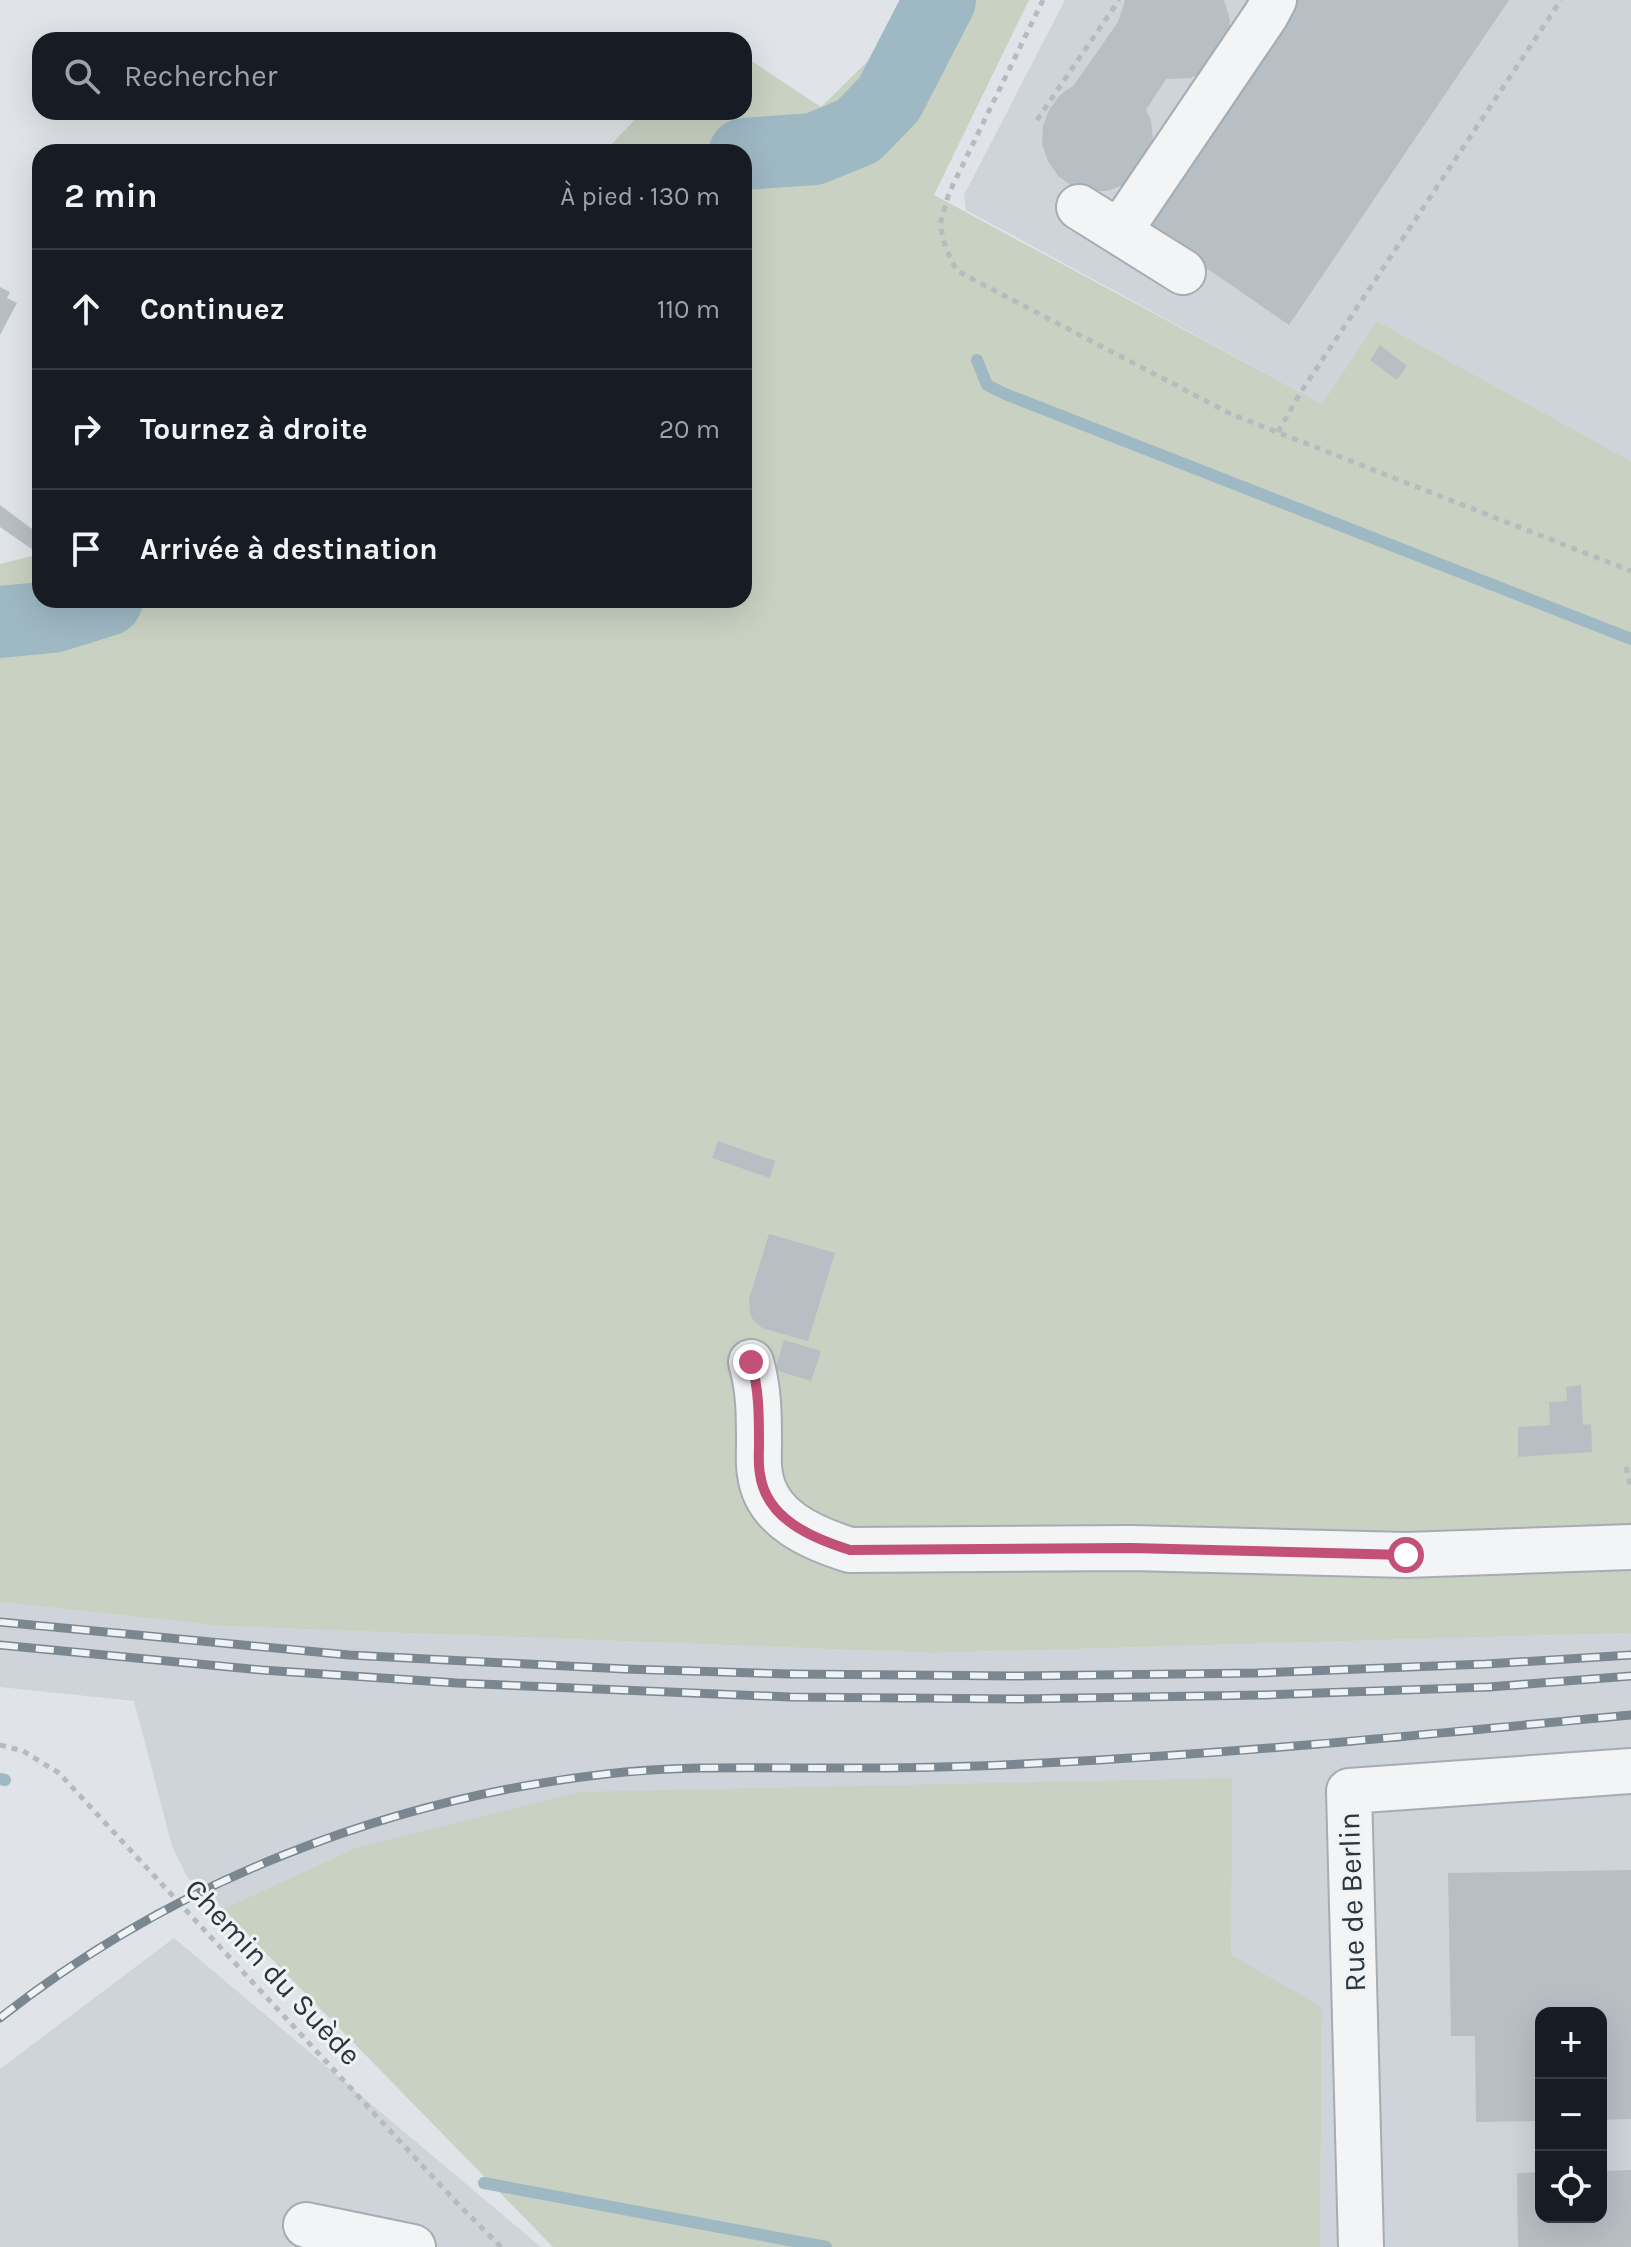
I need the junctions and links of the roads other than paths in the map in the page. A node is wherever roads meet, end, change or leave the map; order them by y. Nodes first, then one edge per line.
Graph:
1 (1274, 0) edge
2 (1079, 207) dead end
3 (1119, 232) junction
4 (1183, 272) dead end
5 (751, 1362) dead end
6 (1631, 1547) edge
7 (1631, 1771) edge
8 (306, 2225) dead end
9 (413, 2247) edge
10 (1361, 2247) edge

1 - 3 street
2 - 3 street
3 - 4 street
5 - 6 street
7 - 10 street, Rue de Berlin
8 - 9 street

